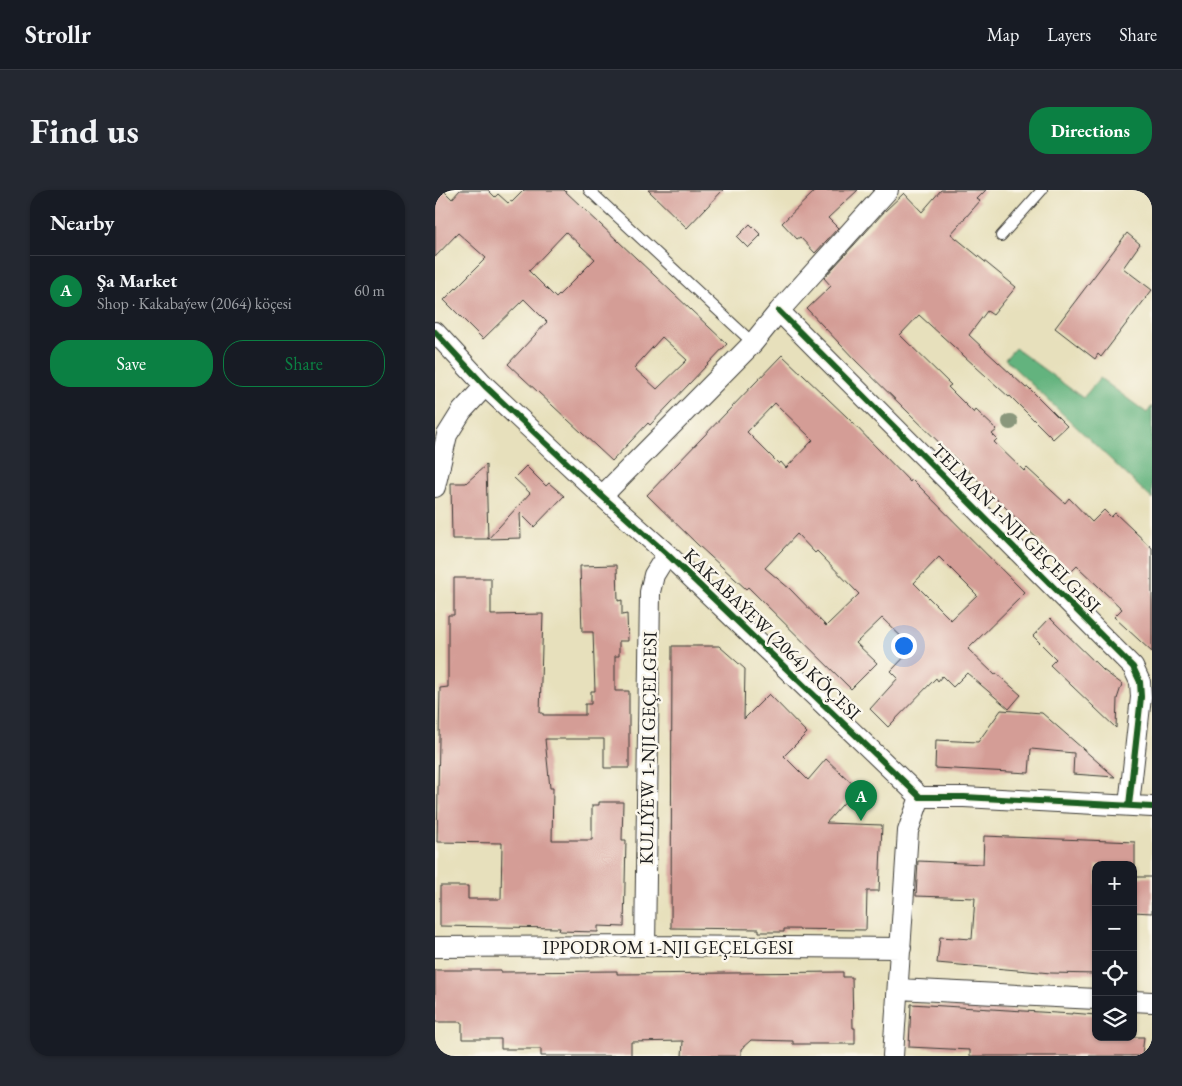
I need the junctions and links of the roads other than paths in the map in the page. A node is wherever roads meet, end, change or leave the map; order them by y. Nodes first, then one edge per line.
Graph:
1 (589, 190) edge
2 (888, 190) edge
3 (1042, 190) edge
4 (1001, 236) dead end
5 (779, 310) junction
6 (435, 332) edge
7 (753, 343) junction
8 (485, 386) junction
9 (435, 487) edge
10 (601, 496) junction
11 (667, 554) junction
12 (920, 796) junction
13 (1129, 805) junction
14 (1152, 806) edge
15 (645, 946) junction
16 (435, 947) edge
17 (901, 948) junction
18 (898, 989) junction
19 (1092, 999) edge
20 (1137, 1001) edge
21 (1152, 1002) edge
22 (893, 1056) edge

1 - 7 lane
2 - 5 street
3 - 4 lane
5 - 7 street
5 - 13 street, TELMAN 1-NJI GEÇELGESI
6 - 8 street, KAKABAÝEW (2064) KÖÇESI
7 - 10 street
8 - 9 street
8 - 10 street, KAKABAÝEW (2064) KÖÇESI
10 - 11 street, KAKABAÝEW (2064) KÖÇESI
11 - 12 street, KAKABAÝEW (2064) KÖÇESI
11 - 15 street, KULIÝEW 1-NJI GEÇELGESI
12 - 13 street
12 - 17 street
13 - 14 street
15 - 16 street, IPPODROM 1-NJI GEÇELGESI
15 - 17 street, IPPODROM 1-NJI GEÇELGESI
17 - 18 street
18 - 19 street
18 - 22 street
20 - 21 street

